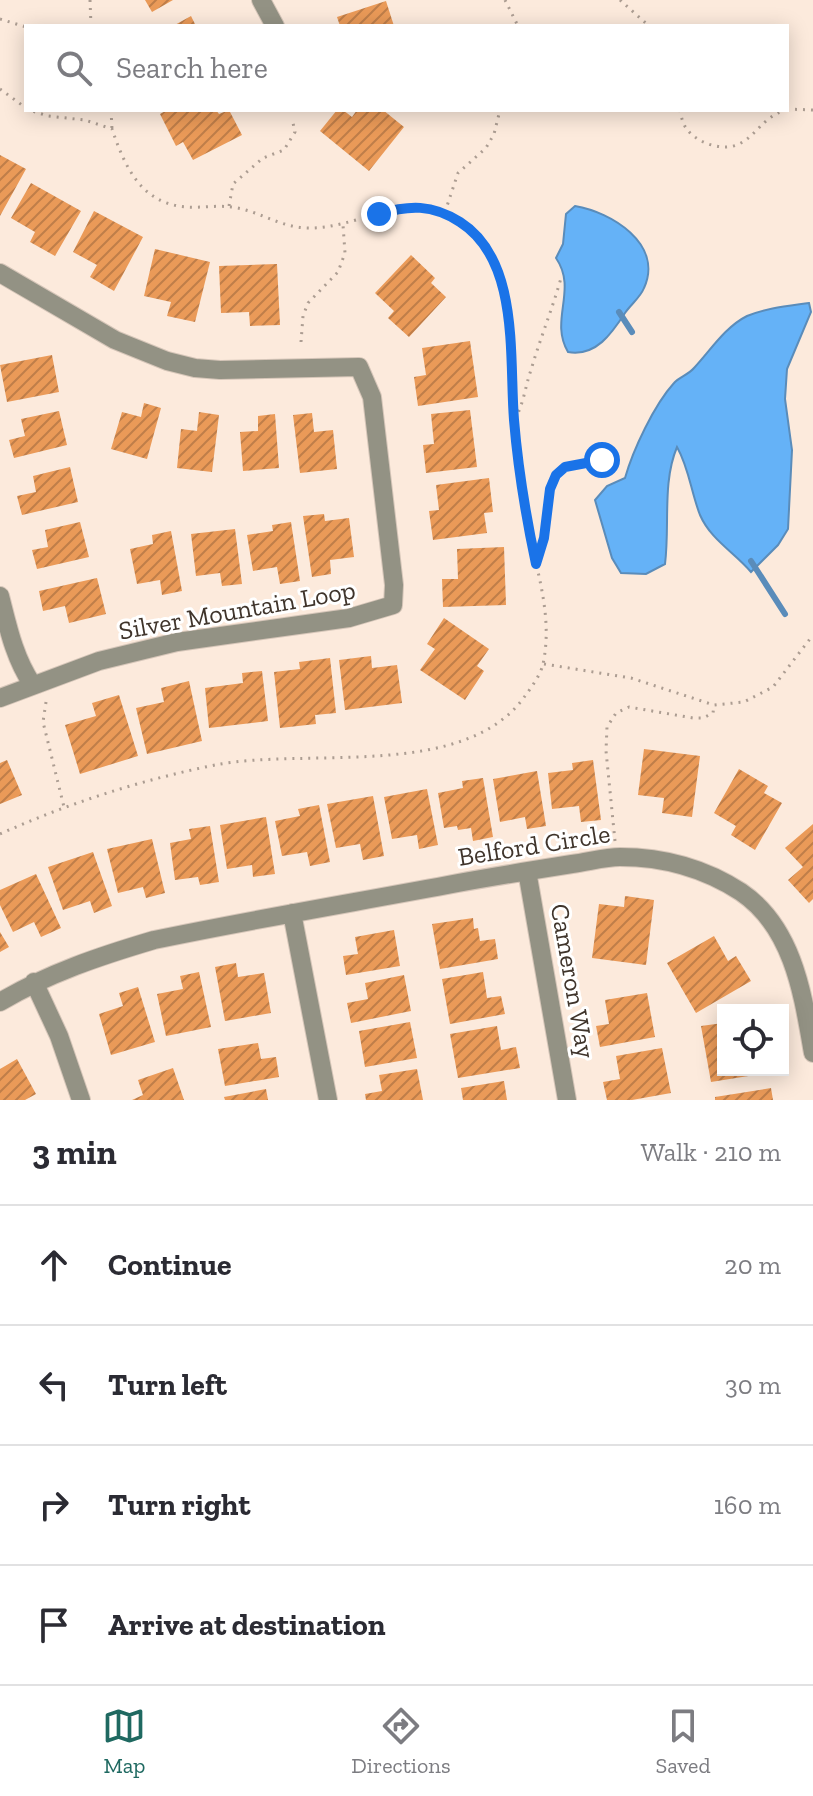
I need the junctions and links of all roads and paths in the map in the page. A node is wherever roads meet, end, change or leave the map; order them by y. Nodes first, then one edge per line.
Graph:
1 (90, 0) edge
2 (261, 0) edge
3 (505, 0) edge
4 (620, 0) edge
5 (0, 19) edge
6 (91, 24) edge
7 (274, 24) edge
8 (517, 24) edge
9 (647, 24) edge
10 (24, 26) edge
11 (0, 89) edge
12 (24, 107) edge
13 (789, 110) edge
14 (813, 110) edge
15 (36, 112) edge
16 (111, 112) edge
17 (500, 112) edge
18 (681, 112) edge
19 (782, 112) edge
20 (293, 123) dead end
21 (112, 129) junction
22 (229, 206) junction
23 (445, 212) junction
24 (343, 225) junction
25 (0, 273) edge
26 (561, 278) dead end
27 (301, 342) dead end
28 (514, 421) junction
29 (602, 460) dead end
30 (536, 564) junction
31 (0, 596) edge
32 (813, 635) edge
33 (543, 664) junction
34 (32, 684) junction
35 (0, 698) edge
36 (714, 705) junction
37 (64, 807) junction
38 (0, 834) edge
39 (617, 857) junction
40 (527, 871) junction
41 (292, 913) junction
42 (34, 982) junction
43 (0, 1002) edge
44 (813, 1053) edge
45 (81, 1100) edge
46 (328, 1100) edge
47 (567, 1100) edge

1 - 6 path
2 - 7 street
3 - 8 path
4 - 9 path
5 - 10 path
11 - 12 path
13 - 14 path
15 - 21 path
16 - 21 path
17 - 23 path
18 - 19 path
20 - 22 path
21 - 22 path
22 - 24 path
23 - 24 path
23 - 28 path
24 - 27 path
25 - 34 street, Silver Mountain Loop
26 - 28 path
28 - 30 path
29 - 30 path
30 - 33 path
31 - 34 street
32 - 36 path
33 - 36 path
33 - 37 path
34 - 35 street, Silver Mountain Loop
34 - 37 path
36 - 39 path
37 - 38 path
39 - 40 street, Belford Circle
39 - 44 street, Belford Circle
40 - 41 street, Belford Circle
40 - 47 street, Cameron Way
41 - 42 street, Belford Circle
41 - 46 street
42 - 43 street, Belford Circle
42 - 45 street

